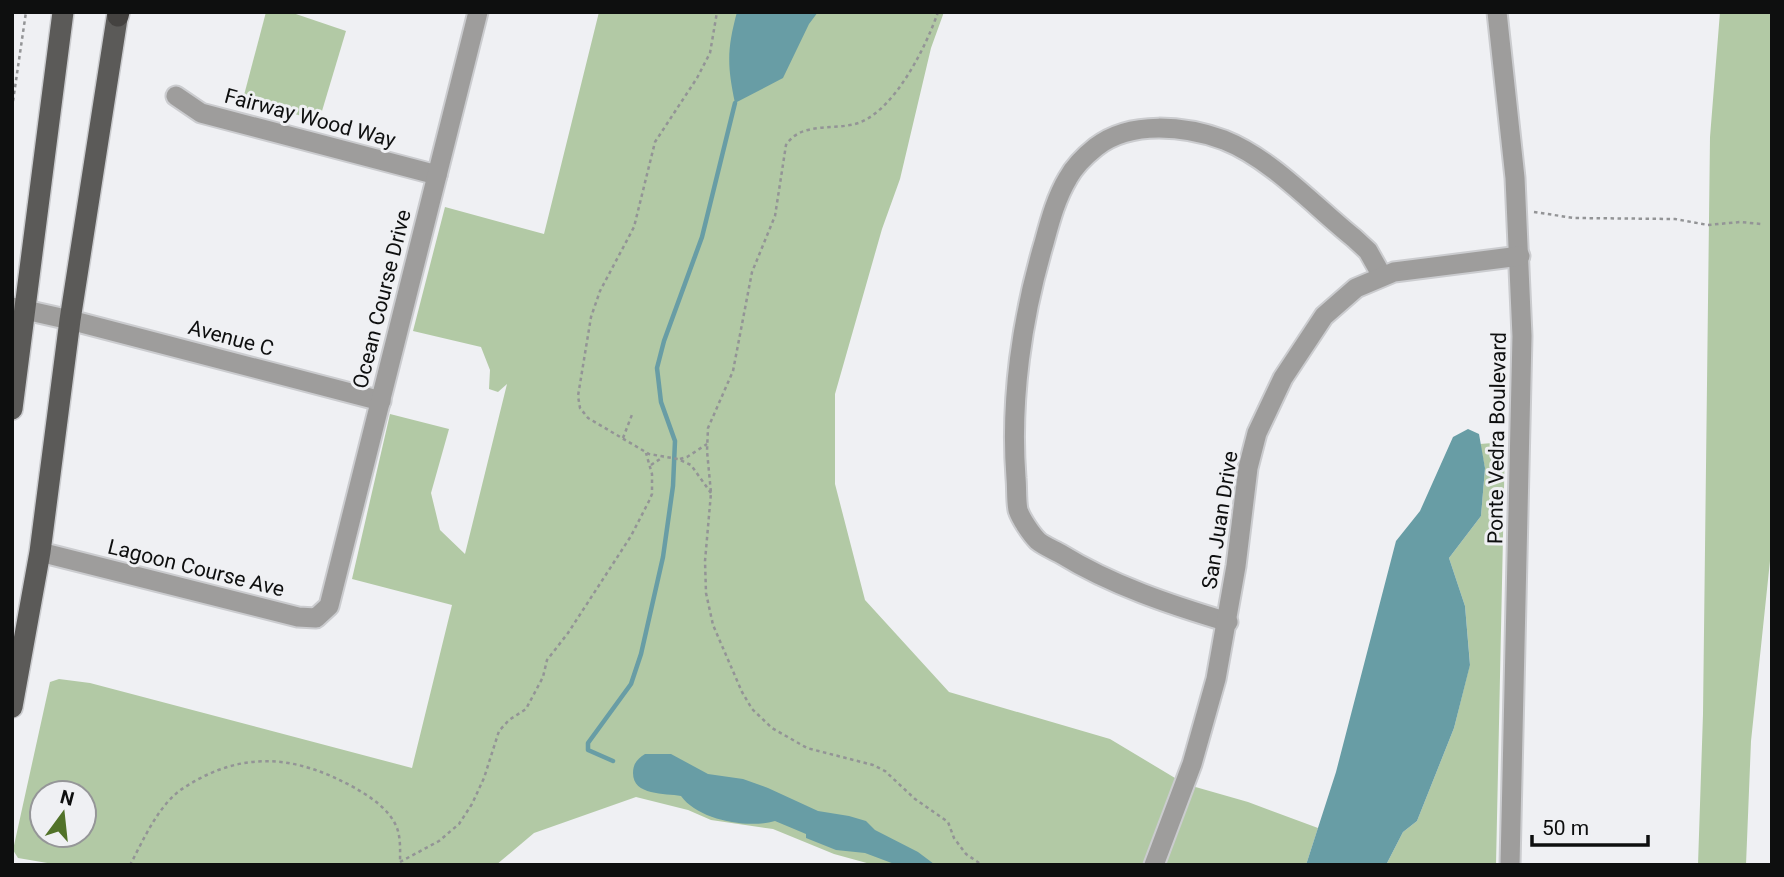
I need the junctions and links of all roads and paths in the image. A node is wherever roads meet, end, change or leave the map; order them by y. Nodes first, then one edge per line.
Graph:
1 (26, 12) edge
2 (63, 12) edge
3 (478, 12) edge
4 (717, 12) edge
5 (938, 12) edge
6 (1497, 12) edge
7 (118, 13) edge
8 (176, 96) dead end
9 (12, 108) edge
10 (437, 175) junction
11 (1517, 209) junction
12 (1761, 224) dead end
13 (1520, 256) junction
14 (1382, 276) junction
15 (19, 308) edge
16 (70, 320) junction
17 (381, 401) junction
18 (12, 409) edge
19 (633, 412) dead end
20 (623, 438) junction
21 (707, 444) junction
22 (645, 452) junction
23 (663, 457) junction
24 (679, 459) junction
25 (651, 465) junction
26 (711, 493) junction
27 (40, 552) junction
28 (332, 597) joint
29 (1228, 622) junction
30 (12, 707) edge
31 (400, 863) edge
32 (130, 865) edge
33 (982, 865) edge
34 (1154, 865) edge
35 (1510, 865) edge

1 - 9 path
2 - 15 main road
3 - 10 street, Ocean Course Drive
4 - 20 path
5 - 21 path
6 - 11 street, Ponte Vedra Boulevard
7 - 16 main road
8 - 10 street, Fairway Wood Way
10 - 17 street, Ocean Course Drive
11 - 12 path
11 - 13 street, Ponte Vedra Boulevard
13 - 14 street, San Juan Drive
13 - 35 street, Ponte Vedra Boulevard
14 - 29 street, San Juan Drive
14 - 29 street
15 - 16 street, Avenue C
15 - 18 main road
16 - 17 street, Avenue C
16 - 27 main road
17 - 28 street, Ocean Course Drive
19 - 20 path
20 - 22 path
21 - 24 path
21 - 26 path
22 - 23 path
22 - 25 path
23 - 24 path
23 - 25 path
24 - 26 path
25 - 31 path
26 - 33 path
27 - 28 street, Lagoon Course Ave
27 - 30 main road
29 - 34 street, San Juan Drive
31 - 32 path

